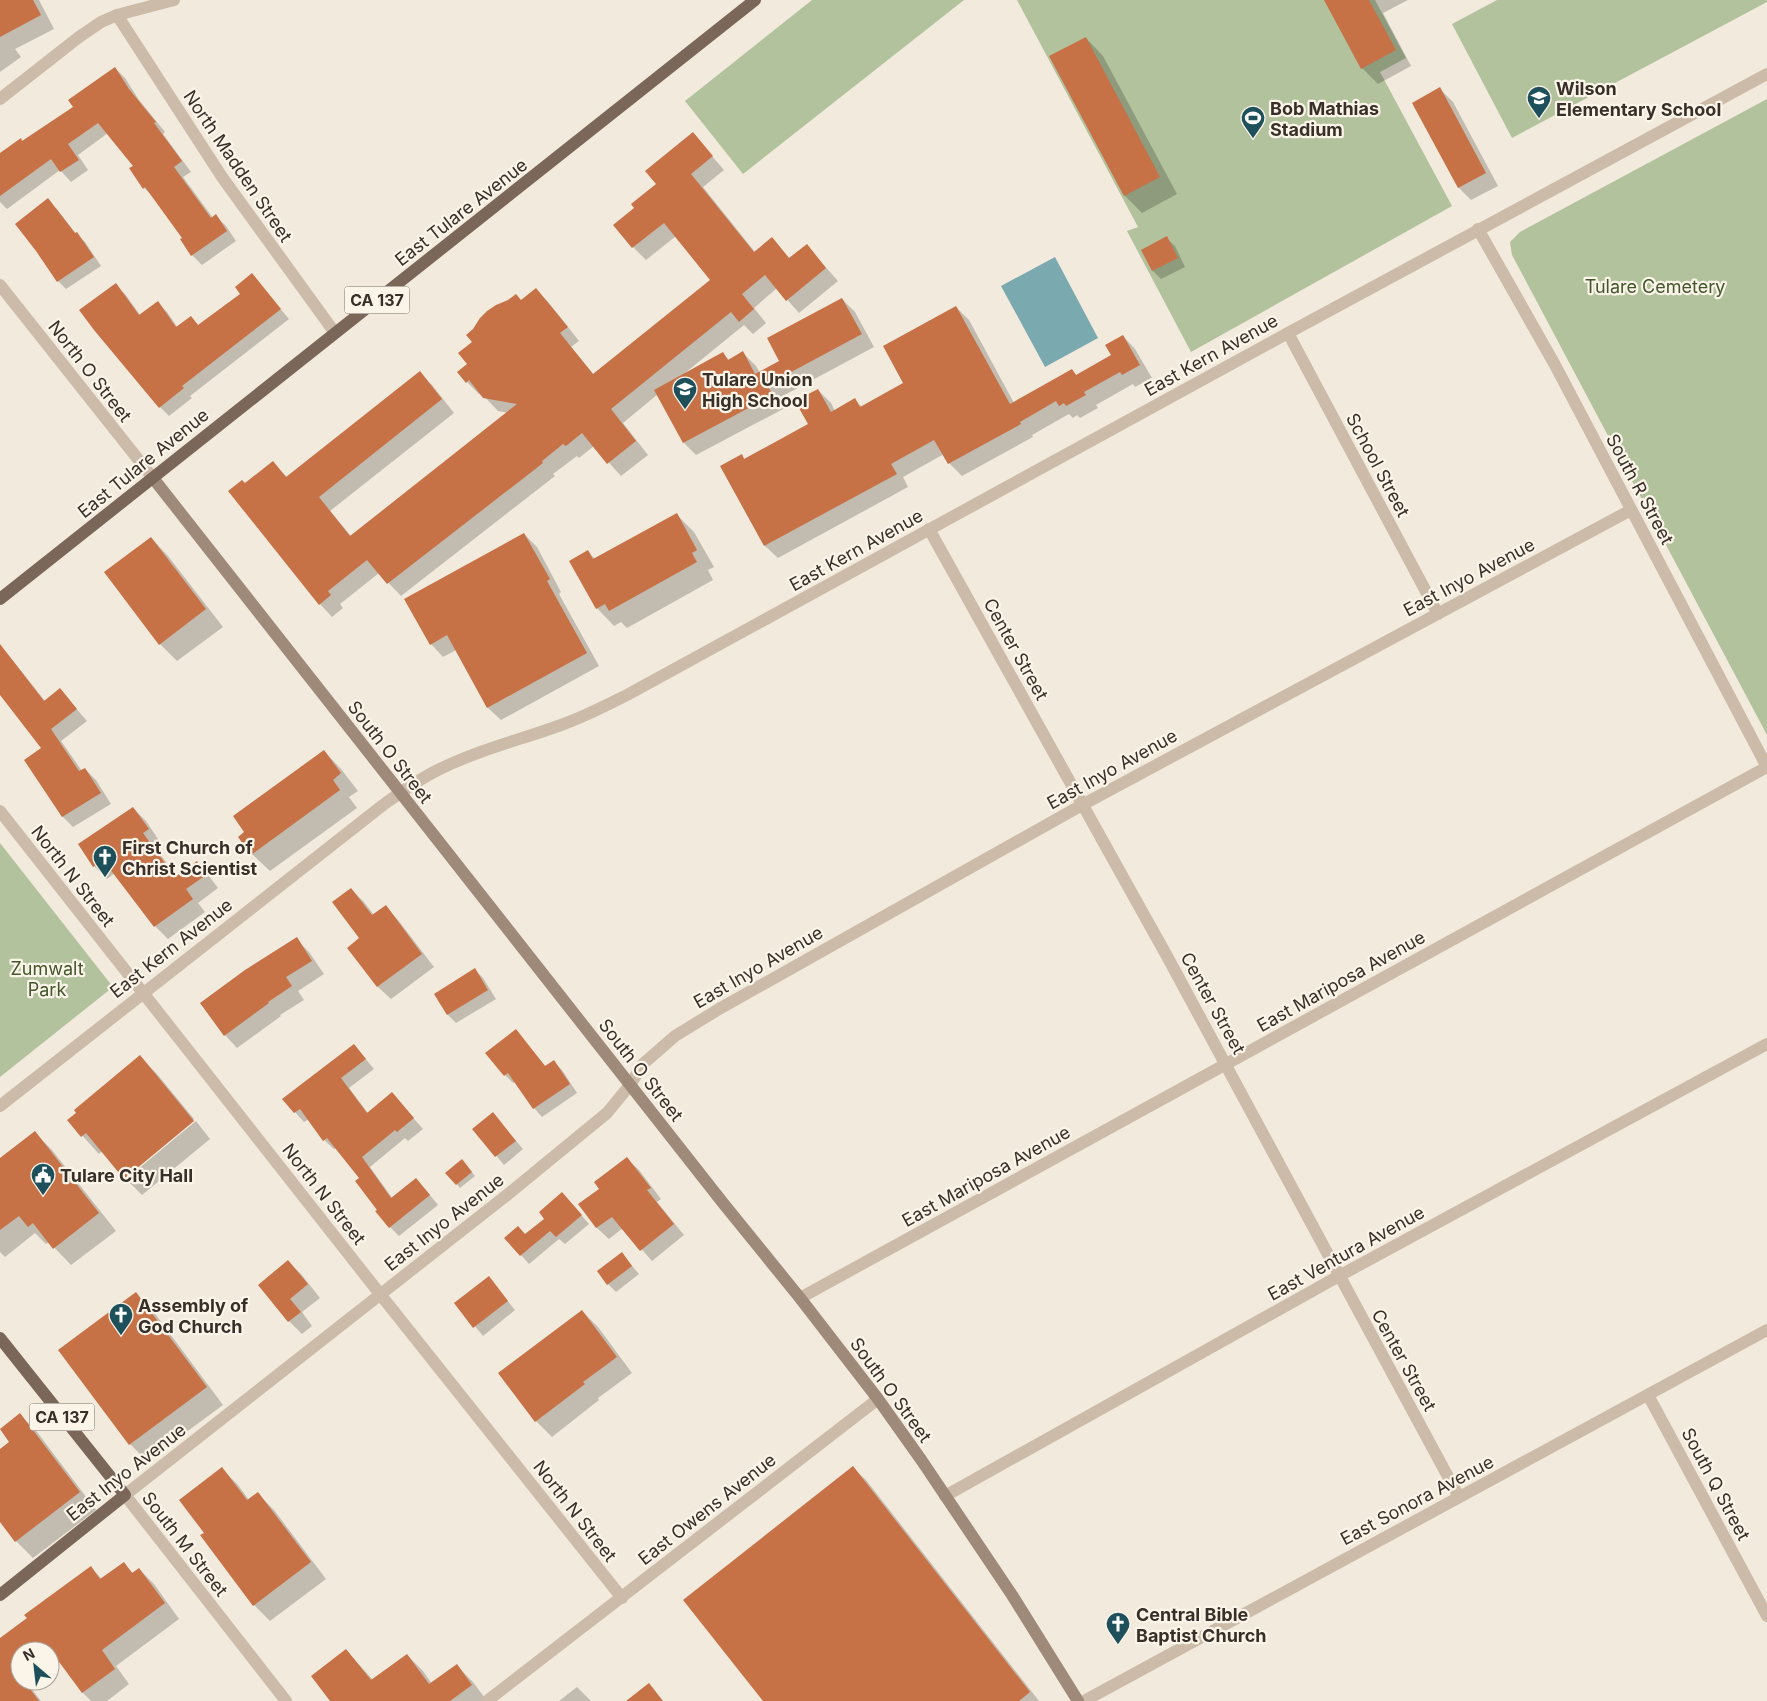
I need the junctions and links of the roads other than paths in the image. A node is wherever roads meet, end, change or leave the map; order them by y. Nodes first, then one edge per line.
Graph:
1 (174, 0) edge
2 (755, 0) edge
3 (117, 14) junction
4 (1767, 74) edge
5 (0, 99) edge
6 (1478, 229) junction
7 (0, 285) edge
8 (1288, 332) junction
9 (335, 333) junction
10 (153, 478) junction
11 (1631, 510) junction
12 (929, 529) junction
13 (0, 599) edge
14 (1438, 614) junction
15 (1767, 767) edge
16 (400, 792) junction
17 (1082, 805) junction
18 (0, 811) edge
19 (143, 992) junction
20 (1767, 1044) edge
21 (1226, 1064) junction
22 (630, 1085) junction
23 (0, 1106) edge
24 (1339, 1276) junction
25 (380, 1294) junction
26 (800, 1298) junction
27 (1767, 1330) edge
28 (0, 1338) edge
29 (1648, 1395) junction
30 (878, 1399) junction
31 (125, 1495) junction
32 (945, 1496) junction
33 (1459, 1497) junction
34 (0, 1595) edge
35 (622, 1598) junction
36 (1767, 1616) edge
37 (490, 1699) edge
38 (286, 1701) edge
39 (1078, 1701) edge
40 (1084, 1701) edge

1 - 3 street
2 - 9 main road, East Tulare Avenue / CA 137
3 - 5 street
3 - 9 street, North Madden Street
4 - 6 street, East Kern Avenue
6 - 8 street, East Kern Avenue
6 - 11 street, South R Street
7 - 10 street, North O Street
8 - 12 street, East Kern Avenue
8 - 14 street, School Street
9 - 10 main road, East Tulare Avenue / CA 137
10 - 13 main road, East Tulare Avenue / CA 137
10 - 16 main road, South O Street
11 - 14 street, East Inyo Avenue
11 - 15 street, South R Street
12 - 16 street, East Kern Avenue
12 - 17 street, Center Street
14 - 17 street, East Inyo Avenue
15 - 21 street, East Mariposa Avenue
16 - 19 street, East Kern Avenue
16 - 22 main road, South O Street
17 - 21 street, Center Street
17 - 22 street, East Inyo Avenue
18 - 19 street, North N Street
19 - 23 street, East Kern Avenue
19 - 25 street, North N Street
20 - 24 street, East Ventura Avenue
21 - 24 street, Center Street
21 - 26 street, East Mariposa Avenue
22 - 25 street, East Inyo Avenue
22 - 26 main road, South O Street
24 - 32 street, East Ventura Avenue
24 - 33 street, Center Street
25 - 31 street, East Inyo Avenue
25 - 35 street, North N Street
26 - 30 main road, South O Street
27 - 29 street, East Sonora Avenue
28 - 31 main road, South M Street / CA 137
29 - 33 street, East Sonora Avenue
29 - 36 street, South Q Street
30 - 32 main road, South O Street
30 - 35 street, East Owens Avenue
31 - 34 main road, East Inyo Avenue
31 - 38 street, South M Street
32 - 39 main road, South O Street
33 - 40 street, East Sonora Avenue
35 - 37 street, East Owens Avenue

